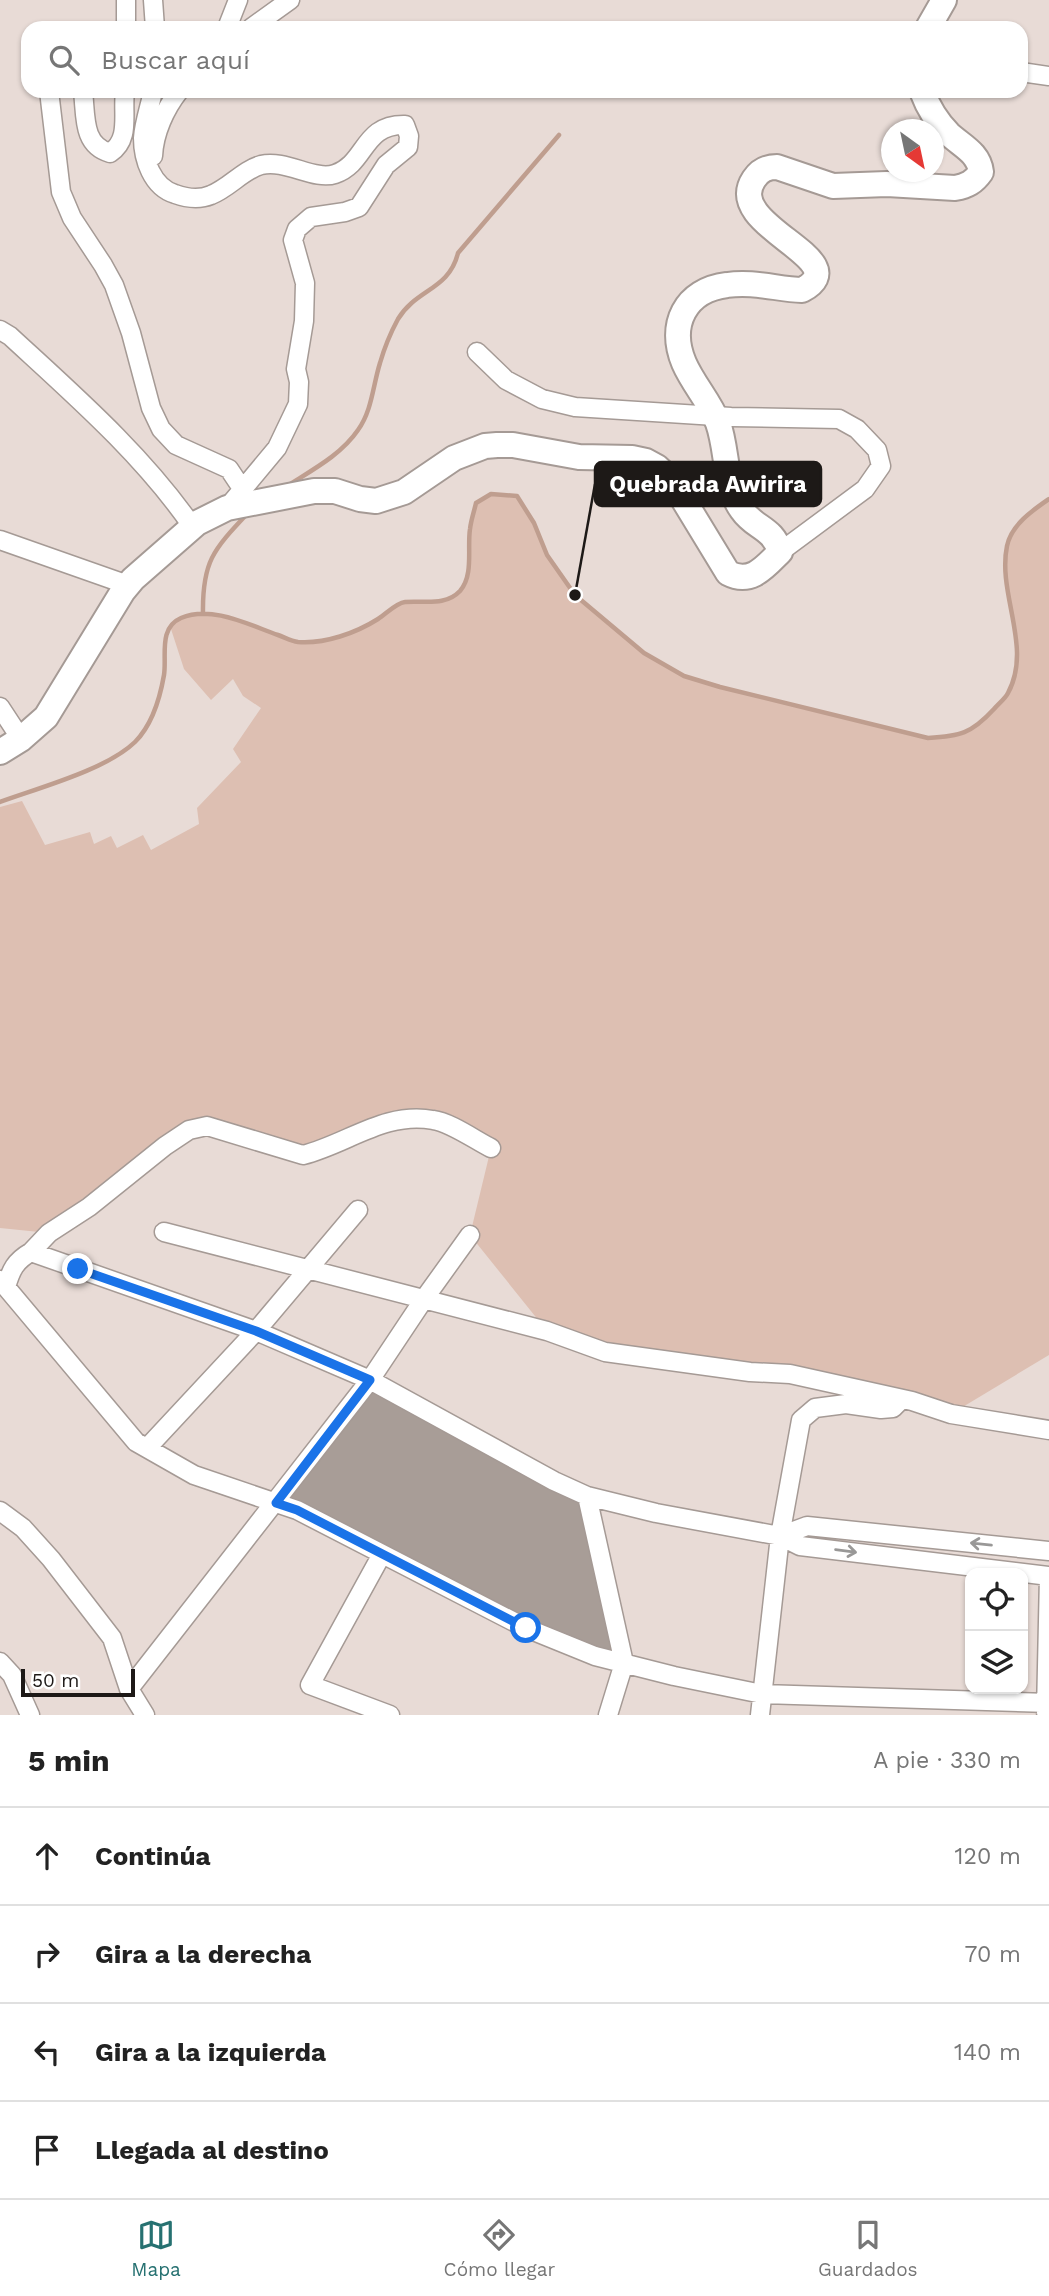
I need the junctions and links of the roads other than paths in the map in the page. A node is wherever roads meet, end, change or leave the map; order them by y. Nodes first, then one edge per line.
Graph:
1 (126, 0) edge
2 (153, 0) edge
3 (238, 0) edge
4 (290, 0) edge
5 (944, 0) edge
6 (126, 21) edge
7 (154, 21) edge
8 (230, 21) edge
9 (261, 21) edge
10 (932, 21) edge
11 (1028, 72) edge
12 (1047, 72) edge
13 (50, 98) edge
14 (84, 98) edge
15 (125, 98) edge
16 (151, 98) edge
17 (174, 98) edge
18 (926, 98) edge
19 (152, 174) junction
20 (0, 330) edge
21 (477, 352) dead end
22 (714, 415) junction
23 (235, 499) junction
24 (192, 526) junction
25 (0, 540) edge
26 (780, 552) junction
27 (128, 585) junction
28 (0, 707) edge
29 (10, 745) edge
30 (491, 1147) dead end
31 (358, 1210) dead end
32 (164, 1232) dead end
33 (470, 1235) dead end
34 (32, 1252) junction
35 (308, 1269) junction
36 (3, 1284) edge
37 (424, 1299) junction
38 (256, 1331) junction
39 (370, 1380) junction
40 (902, 1399) junction
41 (1049, 1430) edge
42 (148, 1448) junction
43 (587, 1496) junction
44 (276, 1503) junction
45 (0, 1511) edge
46 (780, 1536) junction
47 (1049, 1551) edge
48 (382, 1554) junction
49 (1049, 1576) edge
50 (0, 1662) edge
51 (624, 1663) junction
52 (130, 1689) junction
53 (762, 1694) junction
54 (1047, 1707) edge
55 (30, 1715) edge
56 (145, 1715) edge
57 (390, 1715) edge
58 (608, 1715) edge
59 (760, 1715) edge

1 - 6 street
2 - 7 street
3 - 8 street
4 - 9 street
5 - 10 street
11 - 12 street
13 - 23 street
14 - 15 street
16 - 19 street
17 - 19 street
18 - 22 street
19 - 23 street
20 - 24 street
21 - 22 street
22 - 26 street
22 - 26 street
23 - 24 street
23 - 26 street
24 - 27 street
25 - 27 street
27 - 29 street
28 - 29 street
30 - 34 street
31 - 35 street
32 - 35 street
33 - 37 street
34 - 36 street
34 - 38 street
35 - 37 street
35 - 38 street
36 - 42 street
37 - 39 street
37 - 40 street
38 - 39 street
38 - 42 street
39 - 43 street
39 - 44 street
40 - 41 street
40 - 46 street
42 - 44 street
43 - 46 street
43 - 51 street
44 - 48 street
44 - 52 street
45 - 52 street
47 -> 46 street
46 -> 49 street
46 - 53 street
48 - 51 street
48 - 57 street
49 - 54 street
50 - 55 street
51 - 53 street
51 - 58 street
52 - 56 street
53 - 54 street
53 - 59 street

